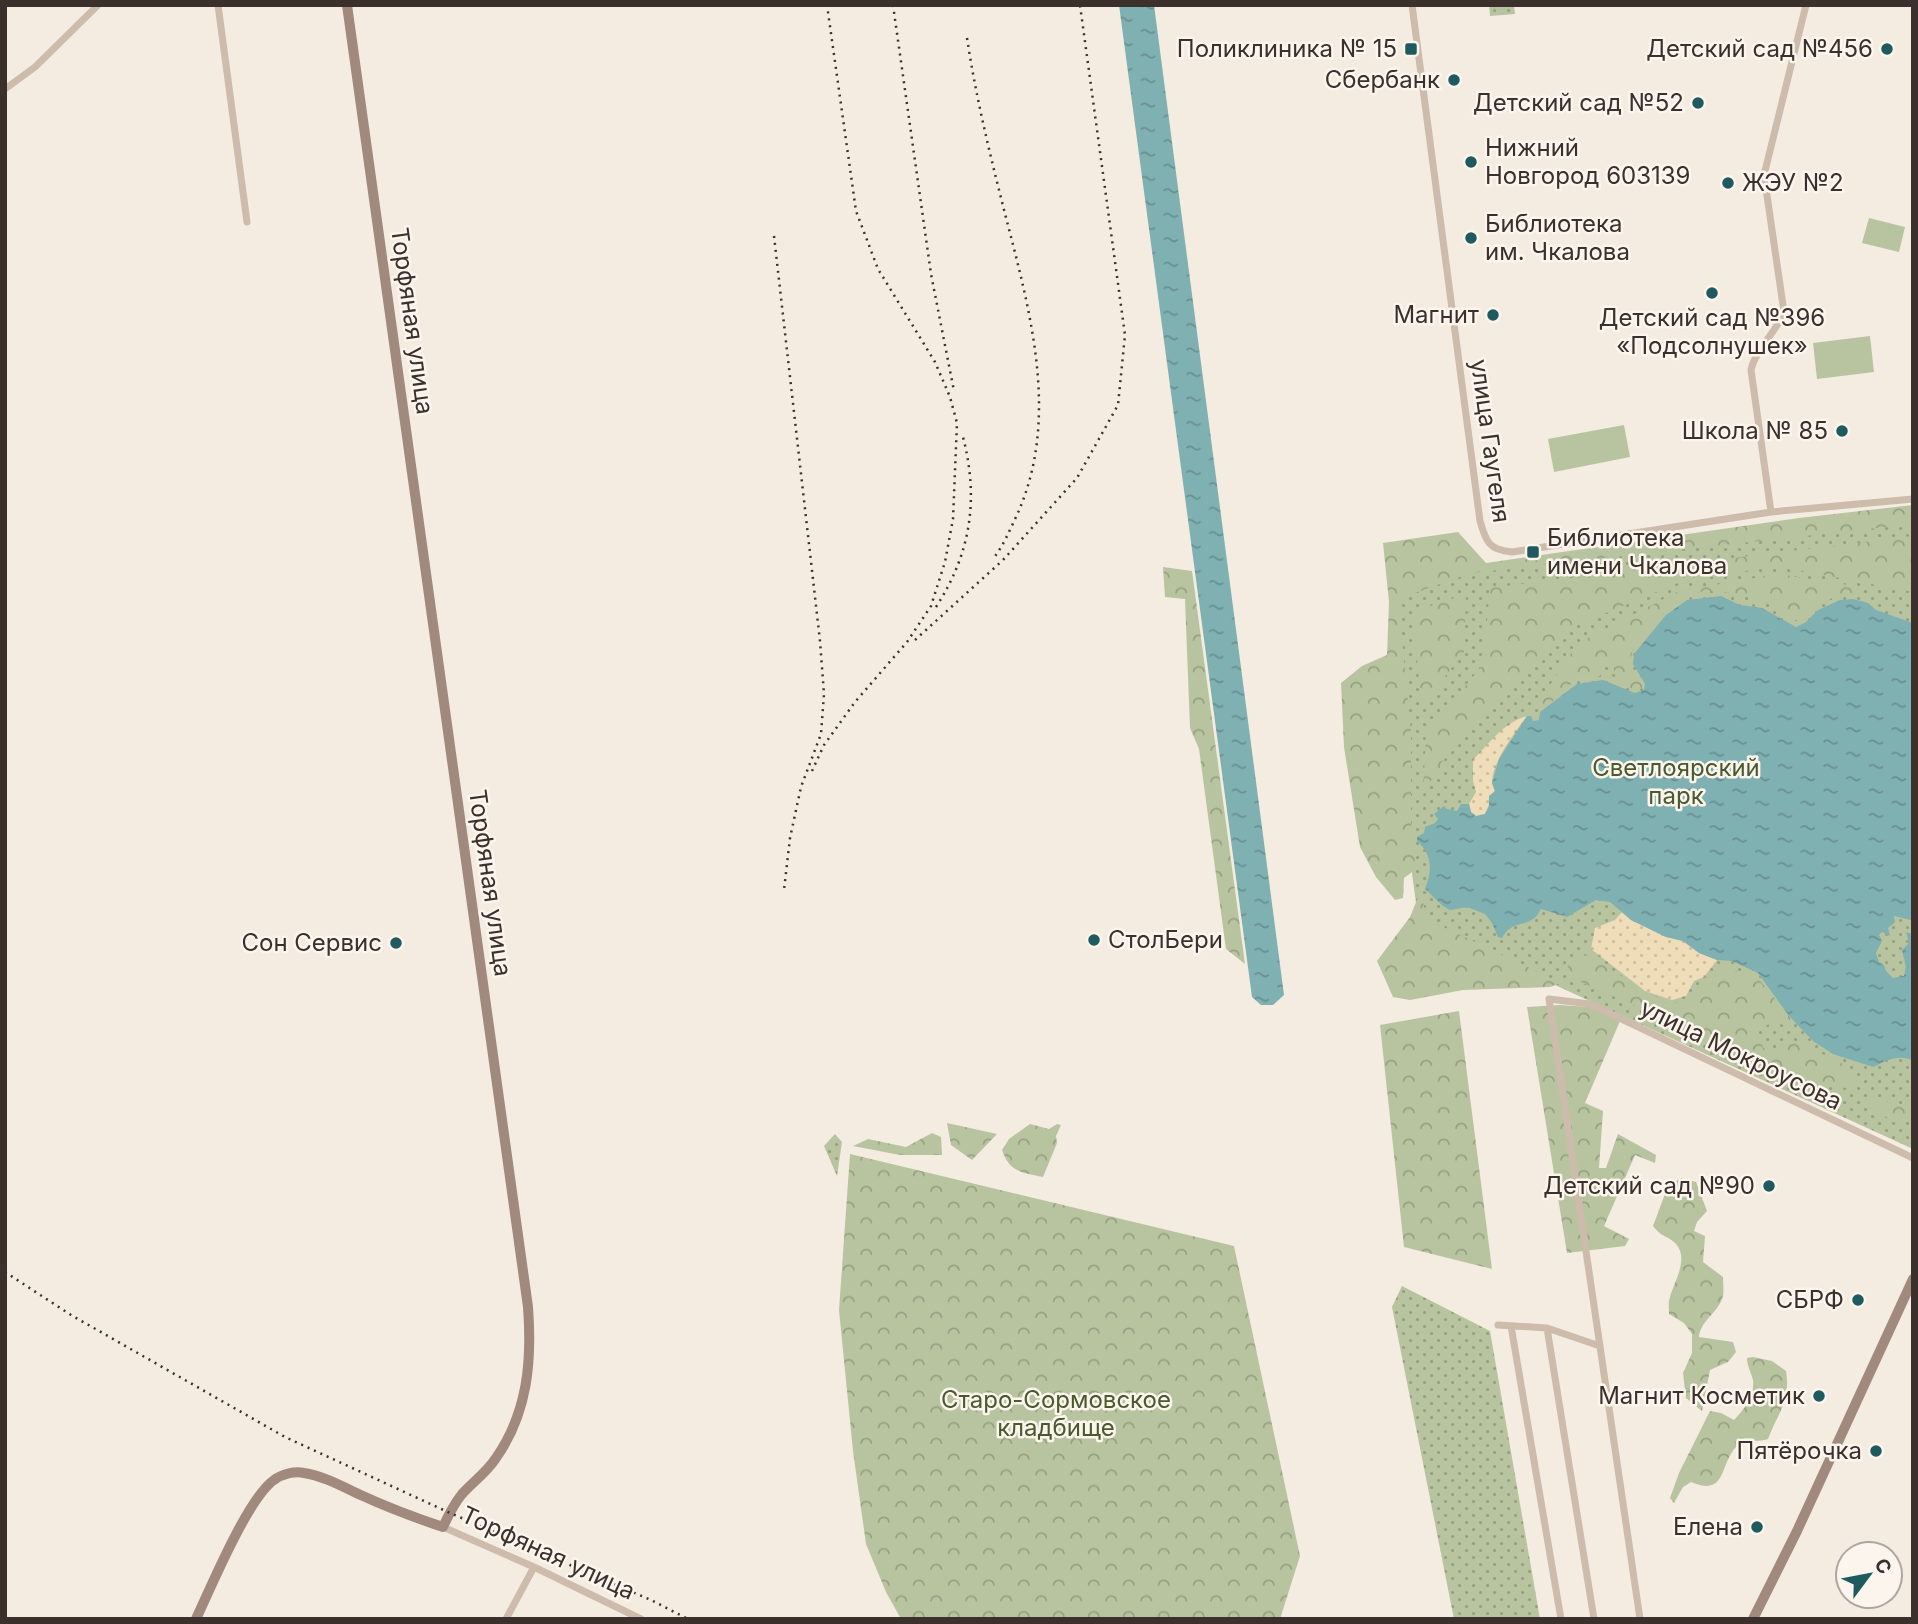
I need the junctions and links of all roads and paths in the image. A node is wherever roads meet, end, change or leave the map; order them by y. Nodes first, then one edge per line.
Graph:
1 (98, 5) edge
2 (218, 5) edge
3 (347, 5) edge
4 (1412, 5) edge
5 (1806, 5) edge
6 (5, 89) edge
7 (247, 222) dead end
8 (1913, 499) edge
9 (1771, 512) junction
10 (1913, 1158) edge
11 (1913, 1279) edge
12 (1498, 1325) dead end
13 (1511, 1326) junction
14 (1548, 1328) junction
15 (1600, 1346) junction
16 (443, 1527) junction
17 (534, 1567) junction
18 (623, 1611) junction
19 (196, 1619) edge
20 (506, 1619) edge
21 (618, 1619) edge
22 (640, 1619) edge
23 (1561, 1619) edge
24 (1594, 1619) edge
25 (1640, 1619) edge
26 (1755, 1619) edge

1 - 6 street
2 - 7 street
3 - 16 street, Торфяная улица
4 - 9 street, улица Гаугеля
5 - 9 street
8 - 9 street
10 - 15 street, улица Мокроусова
11 - 26 street
12 - 13 street
13 - 14 street
13 - 23 street
14 - 15 street
14 - 24 street
15 - 25 street
16 - 17 street, Торфяная улица
16 - 19 street
17 - 18 street, Торфяная улица
17 - 20 street
18 - 21 street
18 - 22 street, Торфяная улица

